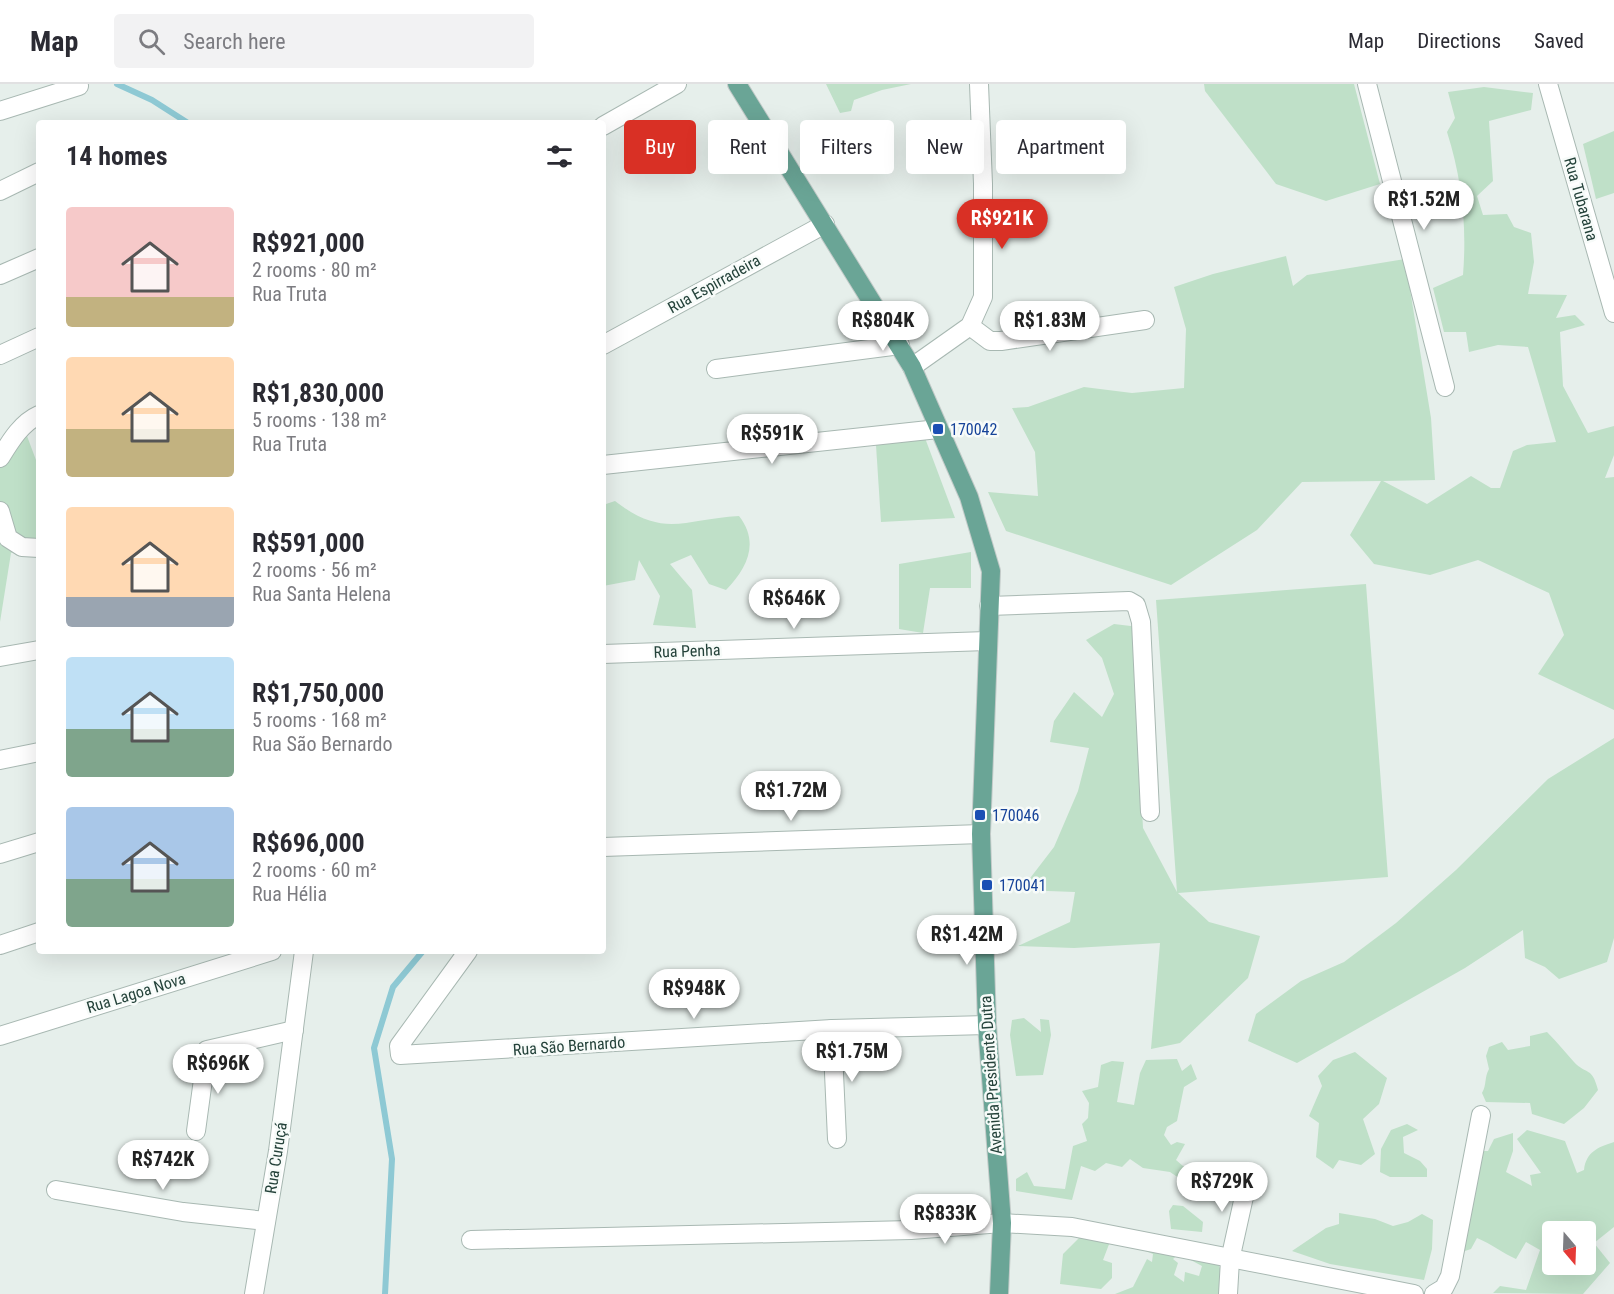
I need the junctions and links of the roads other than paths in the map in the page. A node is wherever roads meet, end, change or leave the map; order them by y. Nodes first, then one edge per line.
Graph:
1 (677, 84) edge
2 (737, 84) edge
3 (979, 84) edge
4 (1367, 84) edge
5 (1548, 84) edge
6 (79, 86) dead end
7 (0, 111) edge
8 (606, 124) edge
9 (36, 173) edge
10 (0, 191) edge
11 (825, 224) junction
12 (36, 259) edge
13 (0, 275) edge
14 (1613, 304) edge
15 (1145, 320) dead end
16 (970, 326) junction
17 (36, 338) edge
18 (606, 343) edge
19 (900, 345) junction
20 (0, 355) edge
21 (912, 368) junction
22 (716, 369) dead end
23 (1446, 387) dead end
24 (35, 417) edge
25 (938, 429) junction
26 (0, 458) edge
27 (606, 465) edge
28 (0, 511) edge
29 (36, 548) edge
30 (989, 606) junction
31 (987, 641) junction
32 (36, 651) edge
33 (606, 654) edge
34 (0, 657) edge
35 (36, 753) edge
36 (0, 760) edge
37 (1150, 812) dead end
38 (981, 834) junction
39 (36, 843) edge
40 (606, 847) edge
41 (0, 854) edge
42 (36, 933) edge
43 (0, 945) edge
44 (262, 954) edge
45 (304, 954) edge
46 (466, 954) edge
47 (987, 1025) junction
48 (832, 1029) junction
49 (294, 1030) junction
50 (0, 1035) edge
51 (1481, 1115) dead end
52 (196, 1131) dead end
53 (837, 1139) dead end
54 (1249, 1174) dead end
55 (56, 1190) dead end
56 (266, 1221) junction
57 (1002, 1223) junction
58 (471, 1240) dead end
59 (1230, 1260) junction
60 (254, 1294) edge
61 (999, 1294) edge
62 (1228, 1294) edge
63 (1414, 1294) edge
64 (1434, 1294) edge

1 - 8 street
2 - 11 main road, Avenida Presidente Dutra
3 - 16 street
4 - 23 street
5 - 14 street, Rua Tubarana
6 - 7 street
9 - 10 street
11 - 18 street, Rua Espirradeira
11 - 19 main road, Avenida Presidente Dutra
12 - 13 street
15 - 16 street
16 - 21 street
17 - 20 street
19 - 21 main road, Avenida Presidente Dutra
19 - 22 street
21 - 25 main road, Avenida Presidente Dutra
24 - 26 street
25 - 27 street
25 - 30 main road, Avenida Presidente Dutra
28 - 29 street
30 - 31 main road, Avenida Presidente Dutra
30 - 37 street
31 - 33 street, Rua Penha
31 - 38 main road, Avenida Presidente Dutra
32 - 34 street
35 - 36 street
38 - 40 street
38 - 47 main road, Avenida Presidente Dutra
39 - 41 street
42 - 43 street
44 - 50 street, Rua Lagoa Nova
45 - 49 street, Rua Curuçá
46 - 48 street, Rua São Bernardo
47 - 48 street, Rua São Bernardo
47 - 57 main road, Avenida Presidente Dutra
48 - 53 street
49 - 52 street
49 - 56 street, Rua Curuçá
51 - 64 street
54 - 59 street
55 - 56 street
56 - 60 street, Rua Curuçá
57 - 58 street
57 - 59 street
57 - 61 main road, Avenida Presidente Dutra
59 - 62 street
59 - 63 street

